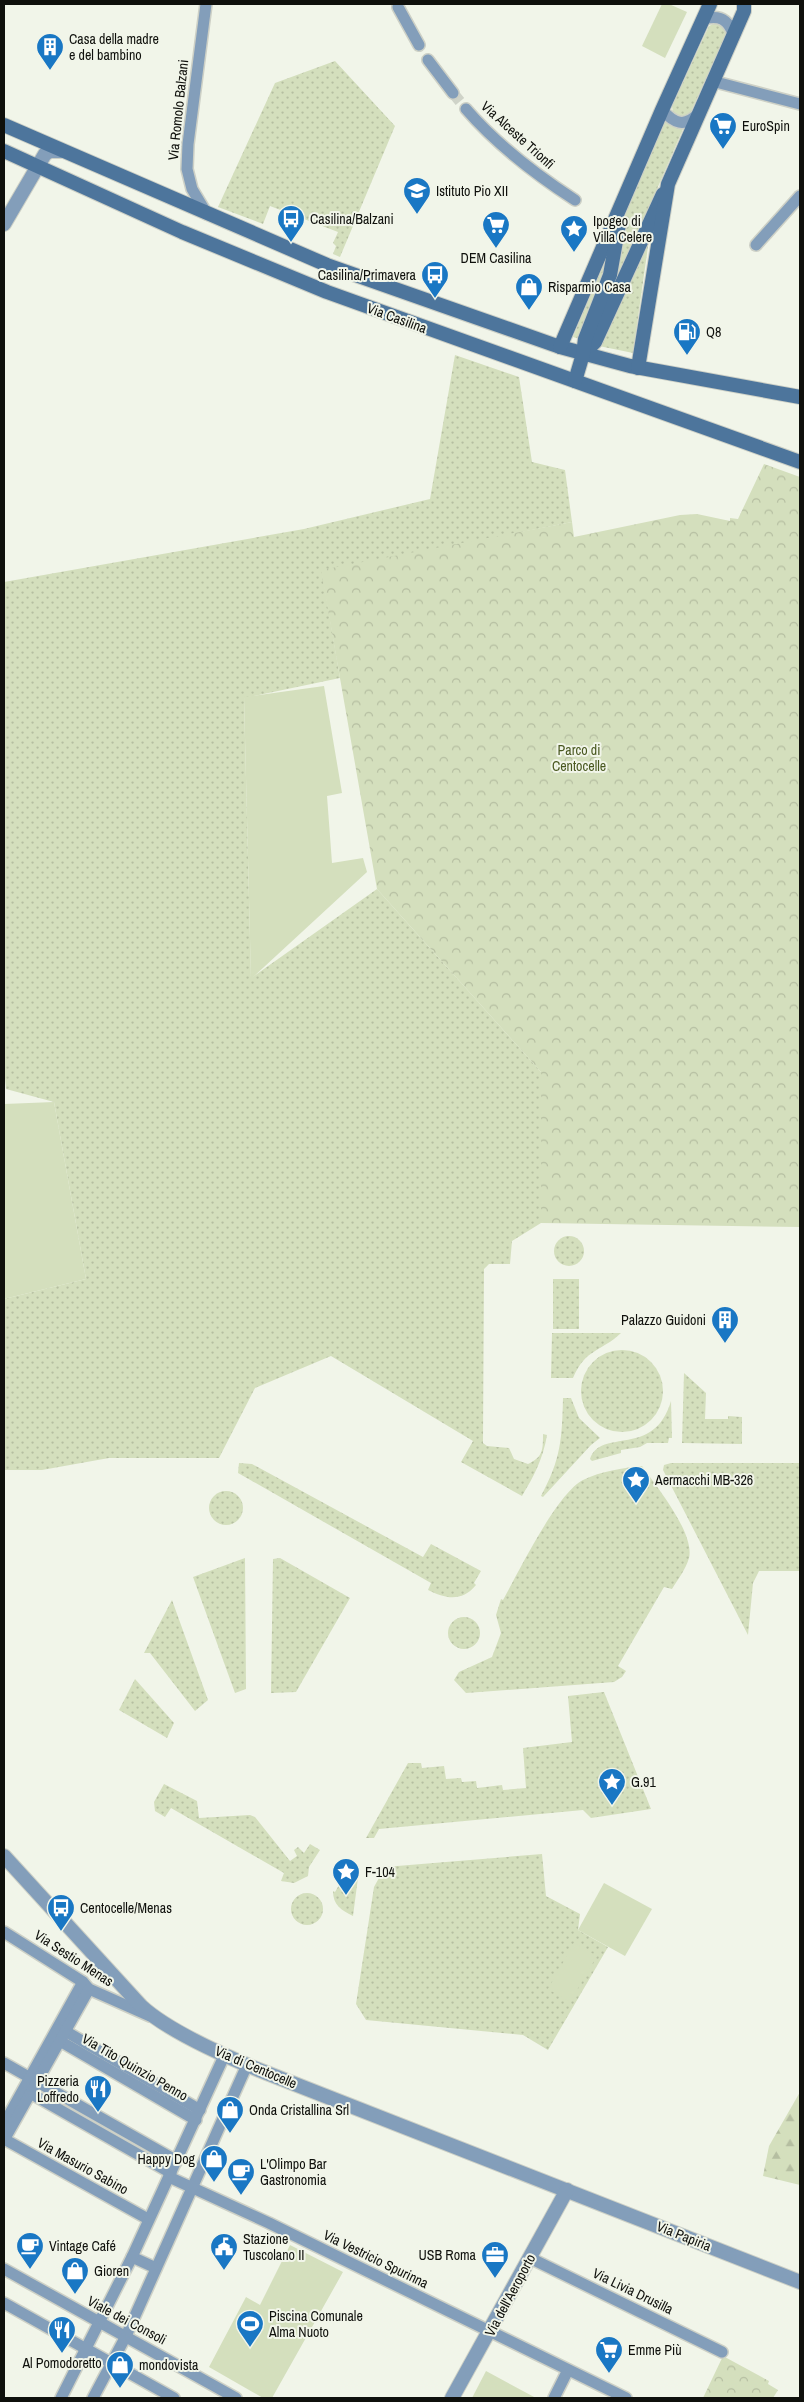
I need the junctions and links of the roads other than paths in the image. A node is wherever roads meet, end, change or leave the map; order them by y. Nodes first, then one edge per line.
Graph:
1 (206, 4) edge
2 (710, 4) edge
3 (747, 6) edge
4 (398, 7) dead end
5 (704, 19) junction
6 (733, 34) junction
7 (419, 45) dead end
8 (428, 60) dead end
9 (712, 81) junction
10 (453, 93) tunnel mouth
11 (800, 104) edge
12 (466, 109) tunnel mouth
13 (662, 110) junction
14 (698, 114) junction
15 (4, 125) edge
16 (4, 150) edge
17 (61, 151) junction
18 (38, 166) junction
19 (668, 184) junction
20 (800, 196) edge
21 (576, 200) dead end
22 (624, 201) junction
23 (207, 214) junction
24 (4, 224) edge
25 (756, 245) dead end
26 (560, 347) junction
27 (583, 354) junction
28 (638, 368) junction
29 (575, 381) junction
30 (800, 397) edge
31 (800, 462) edge
32 (5, 1859) edge
33 (4, 1932) edge
34 (86, 1985) junction
35 (157, 2018) junction
36 (62, 2036) junction
37 (225, 2054) junction
38 (4, 2063) edge
39 (247, 2065) junction
40 (33, 2080) junction
41 (30, 2094) junction
42 (198, 2115) junction
43 (4, 2124) edge
44 (4, 2139) edge
45 (177, 2161) junction
46 (170, 2175) junction
47 (194, 2188) junction
48 (567, 2190) junction
49 (148, 2219) junction
50 (132, 2257) junction
51 (530, 2258) junction
52 (156, 2268) junction
53 (4, 2269) edge
54 (800, 2282) edge
55 (4, 2303) edge
56 (100, 2322) junction
57 (490, 2331) junction
58 (126, 2336) junction
59 (86, 2349) junction
60 (722, 2352) dead end
61 (112, 2364) junction
62 (568, 2370) junction
63 (61, 2398) edge
64 (93, 2398) edge
65 (174, 2398) edge
66 (236, 2398) edge
67 (452, 2398) edge
68 (554, 2398) edge
69 (626, 2398) edge

1 - 23 street, Via Romolo Balzani
2 - 5 main road
3 - 6 main road
4 - 7 street
5 - 6 street
5 - 13 main road
6 - 9 main road
8 - 10 street
9 - 11 street
9 - 14 main road
12 - 21 street, Via Alceste Trionfi
13 - 14 street
13 - 22 main road
14 - 19 main road
15 - 17 main road, Via Casilina
16 - 18 main road, Via Casilina
17 - 18 street
17 - 23 main road, Via Casilina
18 - 24 street
18 - 29 main road, Via Casilina
19 - 27 main road
19 - 28 main road
20 - 25 street
22 - 26 main road
22 - 27 main road
23 - 26 main road, Via Casilina
26 - 27 main road, Via Casilina
27 - 28 main road, Via Casilina
27 - 29 main road
28 - 30 main road, Via Casilina
29 - 31 main road, Via Casilina
32 - 35 street, Via di Centocelle
33 - 34 street, Via Sestio Menas
34 - 35 street, Via Sestio Menas
34 - 36 street
34 - 40 street
35 - 37 street, Via di Centocelle
36 - 40 street
36 - 42 street, Via Tito Quinzio Penno
37 - 39 street, Via di Centocelle
37 - 42 street
38 - 40 street
39 - 47 street
39 - 48 street, Via di Centocelle
40 - 41 street
40 - 43 street
40 - 45 street
41 - 44 street
41 - 46 street
42 - 45 street
44 - 49 street, Via Masurio Sabino
45 - 46 street
46 - 47 street, Via Vestricio Spurinna
46 - 49 street
47 - 52 street
47 - 57 street, Via Vestricio Spurinna
48 - 51 street, Via dell'Aeroporto
48 - 54 street, Via Papiria
49 - 50 street
50 - 52 street
50 - 56 street
51 - 57 street, Via dell'Aeroporto
51 - 60 street, Via Livia Drusilla
52 - 58 street
53 - 56 street, Viale dei Consoli
55 - 59 street
56 - 58 street, Viale dei Consoli
56 - 59 street
57 - 62 street, Via Vestricio Spurinna
57 - 67 street, Via dell'Aeroporto
58 - 61 street
58 - 66 street, Viale dei Consoli
59 - 61 street
59 - 63 street
61 - 64 street
61 - 65 street
62 - 68 street
62 - 69 street, Via Vestricio Spurinna

